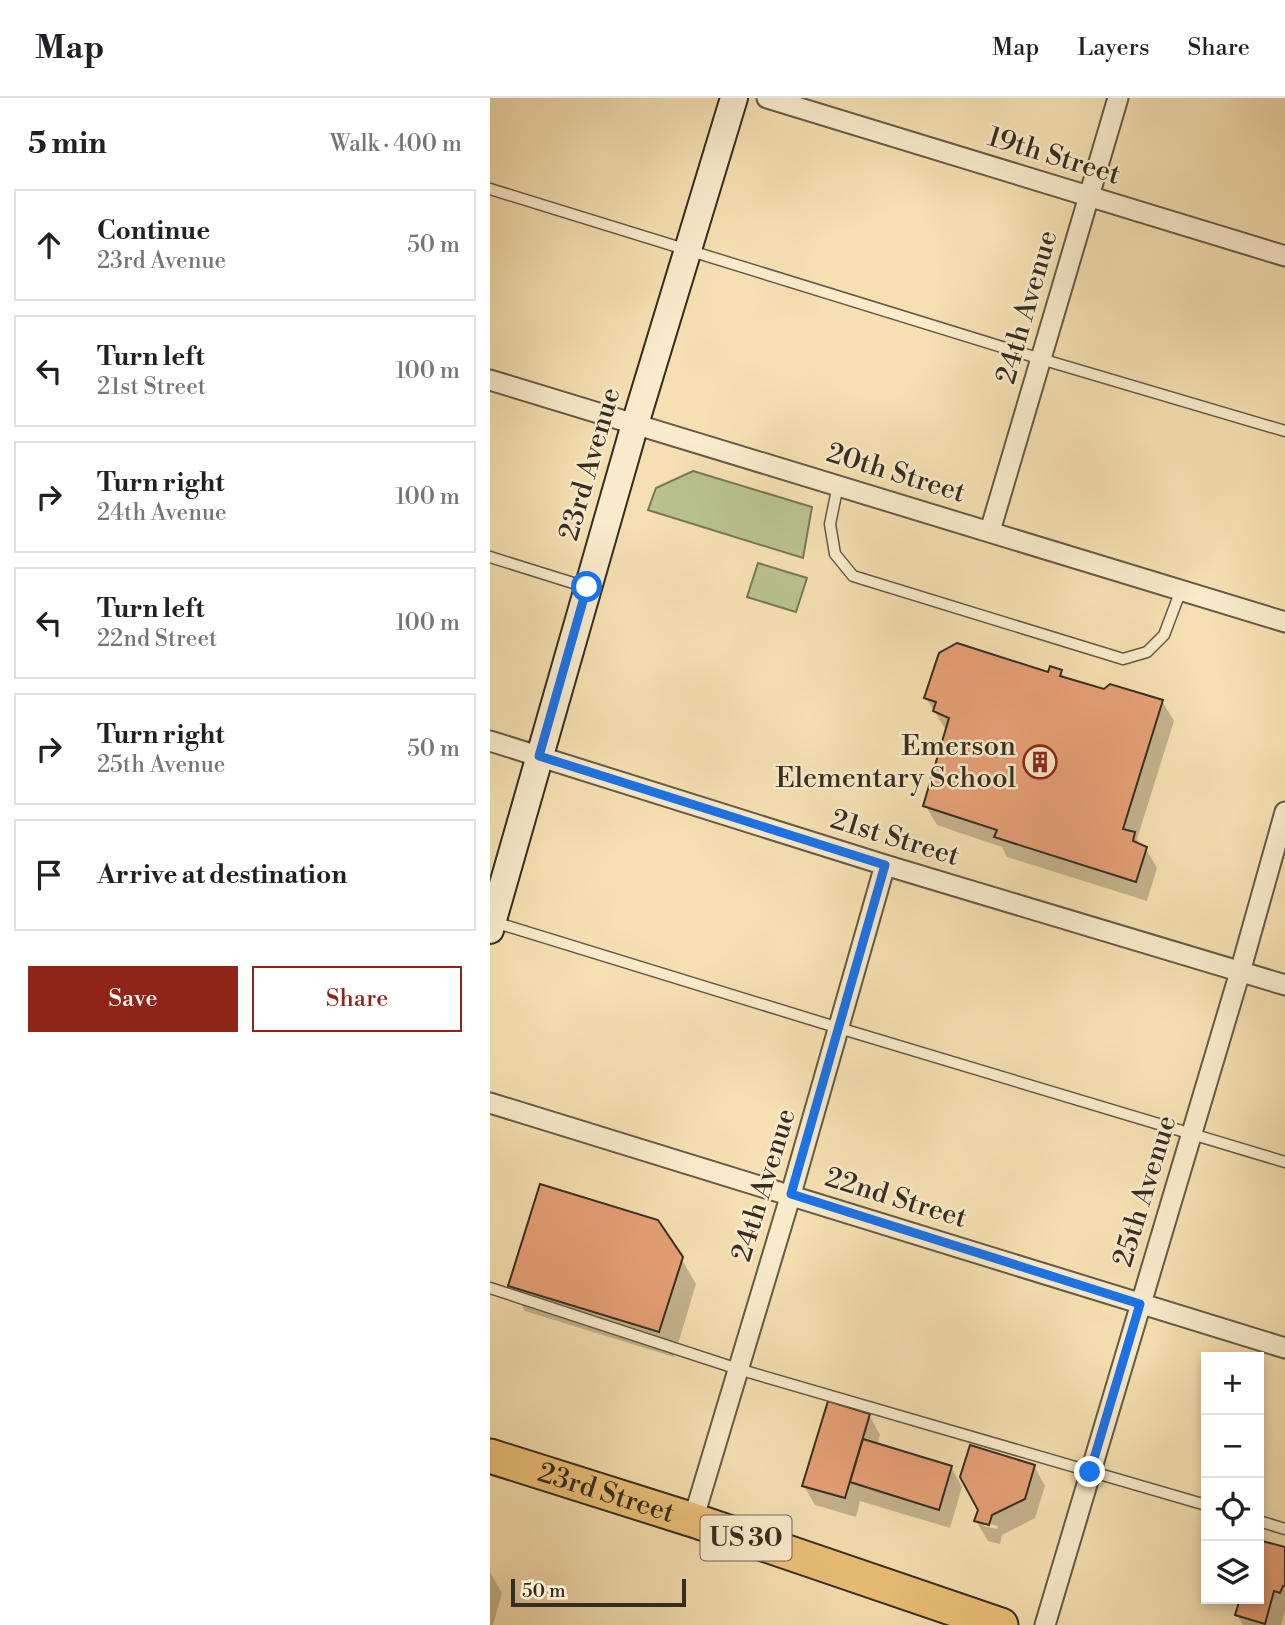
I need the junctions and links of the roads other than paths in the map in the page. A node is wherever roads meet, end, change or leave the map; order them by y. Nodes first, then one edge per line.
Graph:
1 (734, 98) edge
2 (767, 98) edge
3 (1118, 98) edge
4 (490, 189) edge
5 (1088, 195) junction
6 (688, 251) junction
7 (1285, 256) edge
8 (1041, 359) junction
9 (490, 380) edge
10 (635, 424) junction
11 (1285, 431) edge
12 (838, 485) junction
13 (990, 531) junction
14 (490, 557) edge
15 (587, 587) junction
16 (1181, 590) junction
17 (1285, 622) edge
18 (490, 741) edge
19 (539, 756) junction
20 (1285, 812) edge
21 (885, 865) junction
22 (491, 924) edge
23 (1240, 972) junction
24 (1285, 985) edge
25 (839, 1028) junction
26 (490, 1103) edge
27 (1191, 1135) junction
28 (1285, 1162) edge
29 (791, 1194) junction
30 (490, 1288) edge
31 (1140, 1304) junction
32 (1285, 1348) edge
33 (738, 1369) junction
34 (490, 1456) edge
35 (1090, 1472) junction
36 (1201, 1504) edge
37 (693, 1520) junction
38 (1264, 1523) edge
39 (1285, 1530) edge
40 (1001, 1625) edge
41 (1045, 1625) edge

1 - 6 main road, 23rd Avenue
2 - 5 street, 19th Street
3 - 5 street, 24th Avenue
4 - 6 lane
5 - 7 street, 19th Street
5 - 8 street, 24th Avenue
6 - 8 lane
6 - 10 main road, 23rd Avenue
8 - 11 lane
8 - 13 street, 24th Avenue
9 - 10 street, 20th Street
10 - 12 street, 20th Street
10 - 15 main road, 23rd Avenue
12 - 13 street, 20th Street
12 - 16 lane
13 - 16 street, 20th Street
14 - 15 lane
15 - 19 main road, 23rd Avenue
16 - 17 street, 20th Street
18 - 19 street, 21st Street
19 - 21 street, 21st Street
19 - 22 main road, 23rd Avenue
20 - 23 street, 25th Avenue
21 - 23 street, 21st Street
21 - 25 street, 24th Avenue
22 - 25 lane
23 - 24 street, 21st Street
23 - 27 street, 25th Avenue
25 - 27 lane
25 - 29 street, 24th Avenue
26 - 29 street, 22nd Street
27 - 28 lane
27 - 31 street, 25th Avenue
29 - 31 street, 22nd Street
29 - 33 street, 24th Avenue
30 - 33 lane
31 - 32 street, 22nd Street
31 - 35 street, 25th Avenue
33 - 35 lane
33 - 37 street, 24th Avenue
34 - 37 highway, 23rd Street / US 30
35 - 36 lane
35 - 41 street, 25th Avenue
37 - 40 highway, 23rd Street / US 30
38 - 39 lane

